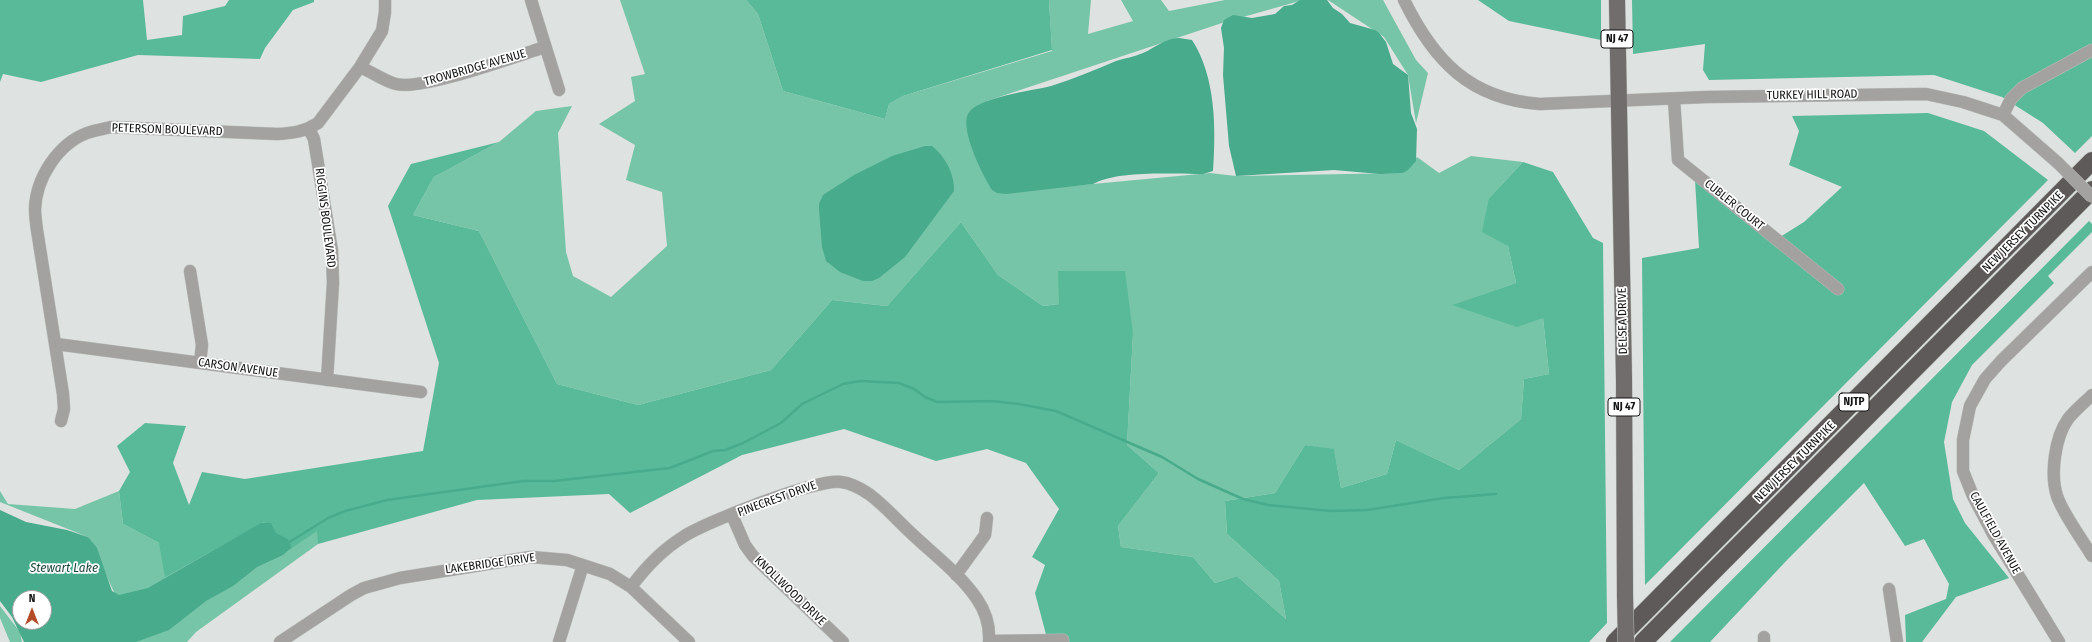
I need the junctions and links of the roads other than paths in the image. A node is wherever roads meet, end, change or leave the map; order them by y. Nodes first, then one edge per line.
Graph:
1 (385, 0) edge
2 (531, 0) edge
3 (1404, 0) edge
4 (1617, 0) edge
5 (545, 47) junction
6 (2092, 50) edge
7 (360, 67) junction
8 (559, 90) dead end
9 (1674, 99) junction
10 (1619, 101) junction
11 (2003, 115) junction
12 (309, 129) junction
13 (2092, 162) edge
14 (2092, 190) edge
15 (2092, 196) edge
16 (190, 271) dead end
17 (2092, 272) edge
18 (1838, 289) dead end
19 (56, 344) junction
20 (200, 363) junction
21 (327, 380) junction
22 (421, 392) dead end
23 (2092, 395) edge
24 (60, 421) dead end
25 (732, 515) junction
26 (987, 518) dead end
27 (2092, 556) edge
28 (583, 565) junction
29 (956, 575) junction
30 (631, 587) junction
31 (1889, 589) dead end
32 (1064, 640) dead end
33 (989, 641) edge
34 (280, 642) edge
35 (559, 642) edge
36 (689, 642) edge
37 (843, 642) edge
38 (1615, 642) edge
39 (1626, 642) edge
40 (1643, 642) edge
41 (1897, 642) edge
42 (2059, 642) edge

1 - 7 street, PETERSON BOULEVARD
2 - 5 street
3 - 10 street, TURKEY HILL ROAD
4 - 10 main road, DELSEA DRIVE / NJ 47
5 - 7 street, TROWBRIDGE AVENUE
5 - 8 street
6 - 11 street
7 - 12 street, PETERSON BOULEVARD
9 - 10 street, TURKEY HILL ROAD
9 - 11 street, TURKEY HILL ROAD
9 - 18 street, CUBLER COURT
10 - 39 main road, DELSEA DRIVE / NJ 47, bridge
11 - 15 street, TURKEY HILL ROAD, bridge
12 - 19 street, PETERSON BOULEVARD
12 - 21 street, RIGGINS BOULEVARD
13 - 38 highway, NEW JERSEY TURNPIKE / NJTP
14 - 40 highway, NEW JERSEY TURNPIKE / NJTP
16 - 20 street
17 - 42 street, CAULFIELD AVENUE
19 - 20 street, CARSON AVENUE
19 - 24 street, PETERSON BOULEVARD
20 - 21 street, CARSON AVENUE
21 - 22 street, CARSON AVENUE
23 - 27 street
25 - 29 street, PINECREST DRIVE
25 - 30 street, PINECREST DRIVE
25 - 37 street, KNOLLWOOD DRIVE
26 - 29 street
28 - 30 street, LAKEBRIDGE DRIVE
28 - 34 street, LAKEBRIDGE DRIVE
28 - 35 street
29 - 33 street, PINECREST DRIVE
30 - 36 street, LAKEBRIDGE DRIVE
31 - 41 street
32 - 33 street

